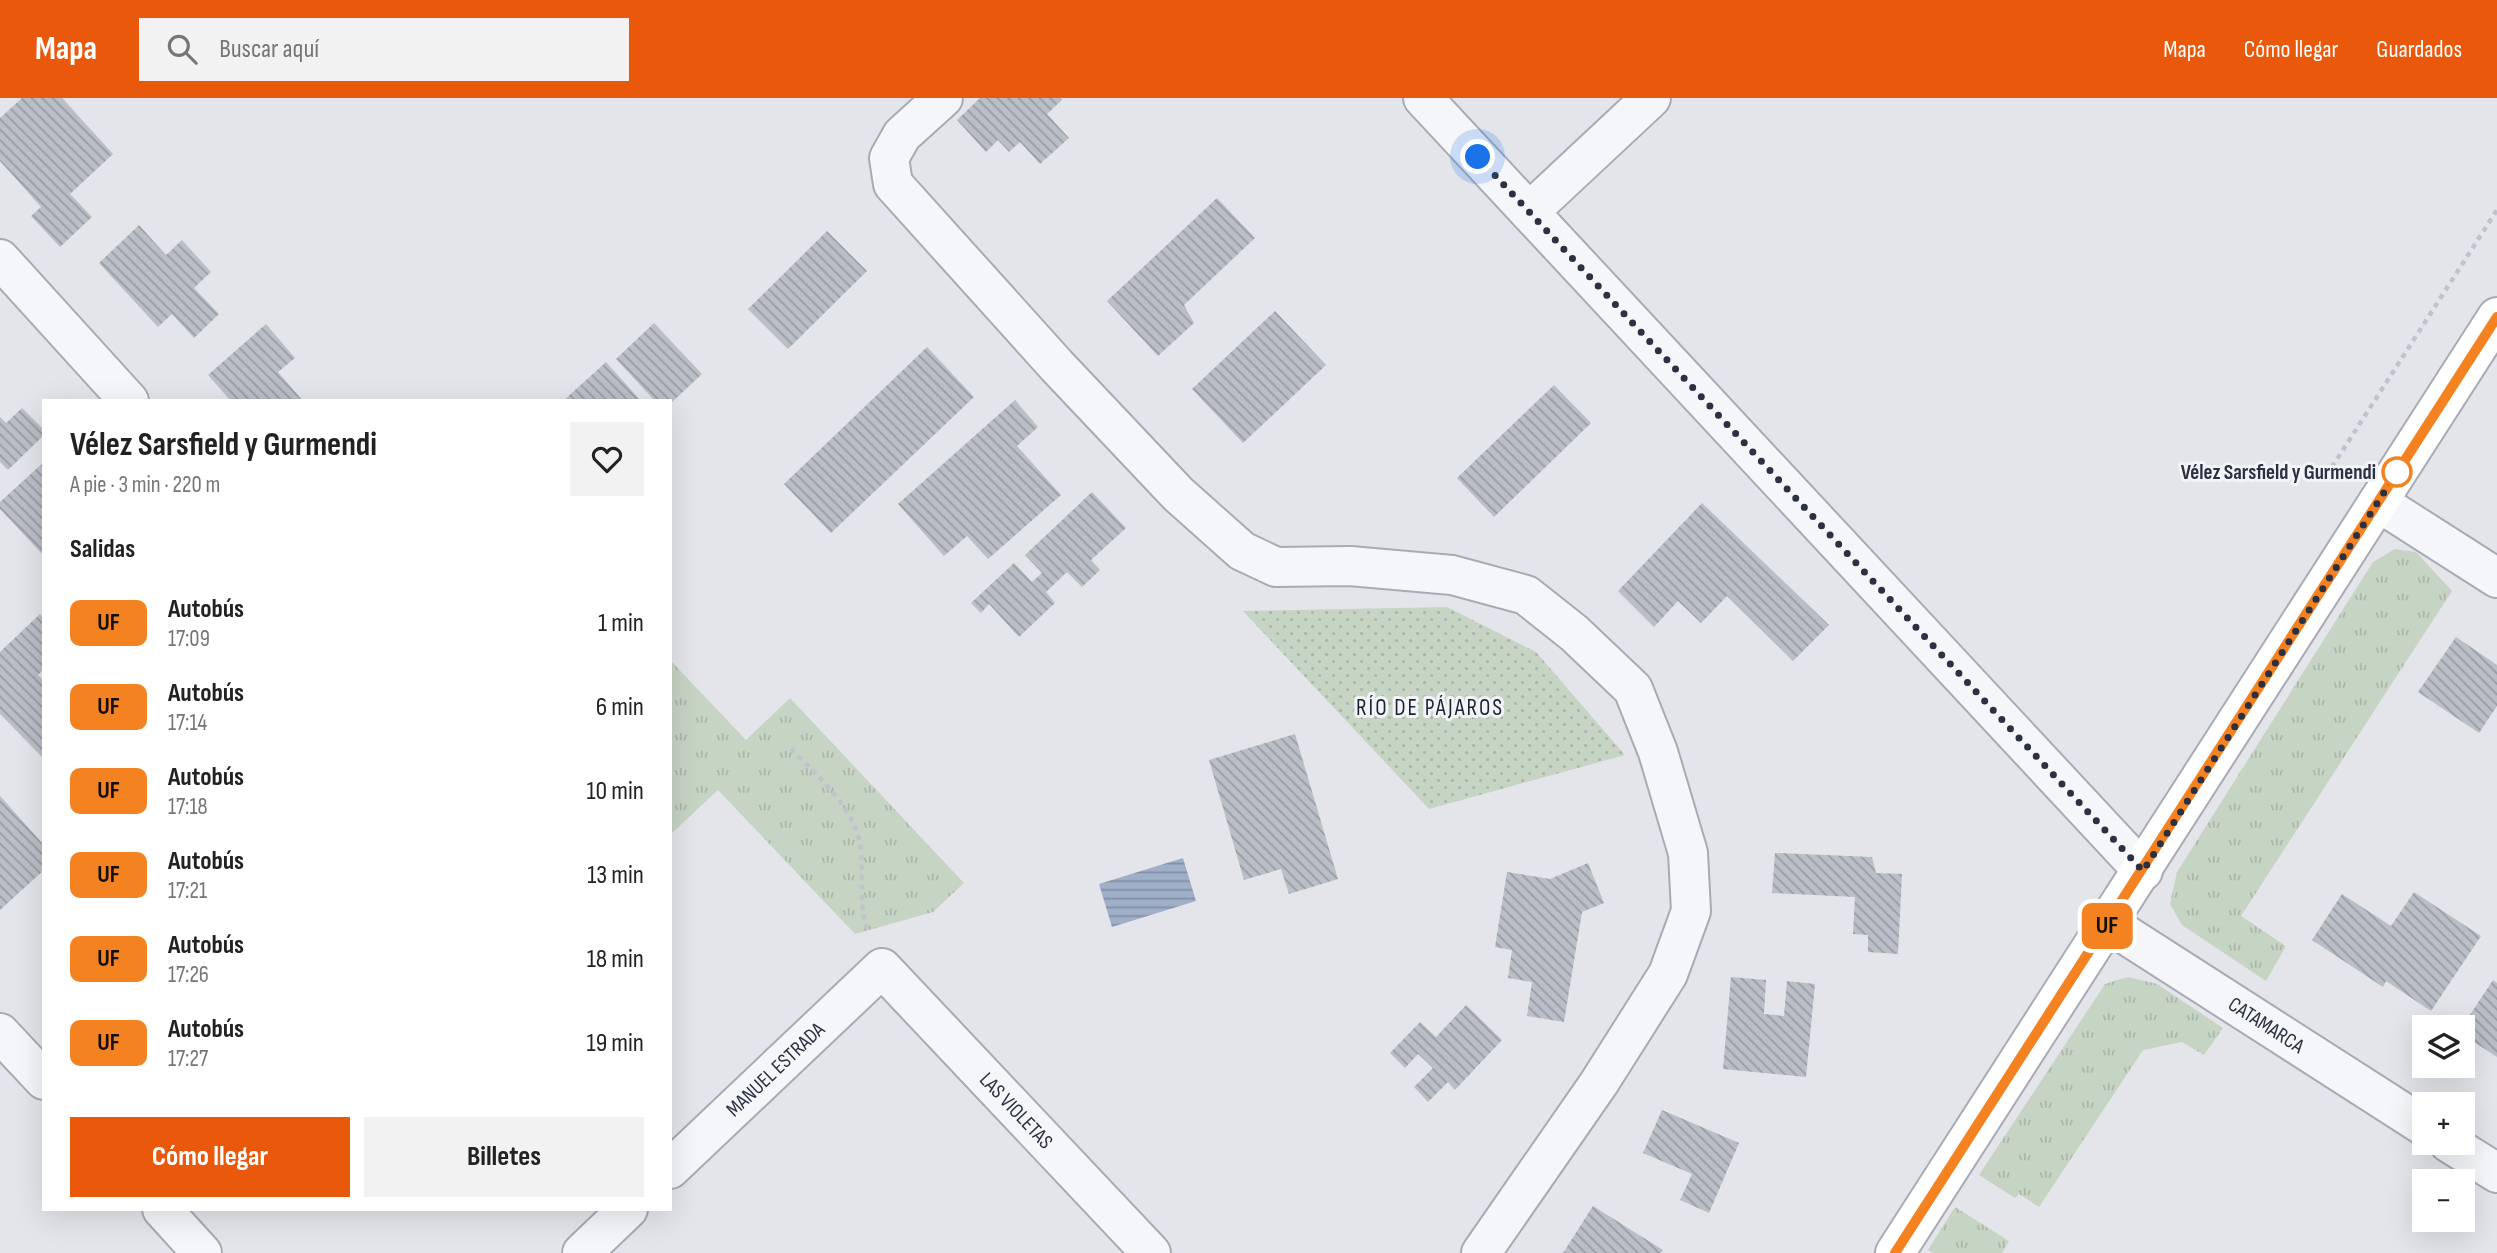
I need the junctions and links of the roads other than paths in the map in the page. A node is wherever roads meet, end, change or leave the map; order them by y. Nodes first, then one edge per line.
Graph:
1 (943, 98) edge
2 (1423, 98) edge
3 (1651, 98) edge
4 (1528, 212) junction
5 (0, 259) edge
6 (2497, 317) edge
7 (127, 399) edge
8 (2378, 502) junction
9 (2497, 578) edge
10 (2143, 871) junction
11 (2109, 924) junction
12 (882, 968) joint
13 (0, 1032) edge
14 (42, 1078) edge
15 (2412, 1118) edge
16 (2468, 1155) edge
17 (672, 1167) edge
18 (2497, 1174) edge
19 (164, 1211) edge
20 (626, 1211) edge
21 (1488, 1248) edge
22 (202, 1253) edge
23 (582, 1253) edge
24 (1151, 1253) edge
25 (1895, 1253) edge

1 - 21 street
2 - 4 street
3 - 4 street
4 - 10 street
5 - 7 street
6 - 8 main road
8 - 9 street
8 - 10 main road
10 - 11 main road
11 - 15 street, CATAMARCA
11 - 25 main road
12 - 17 street, MANUEL ESTRADA
12 - 24 street, LAS VIOLETAS
13 - 14 street
16 - 18 street
19 - 22 street
20 - 23 street

